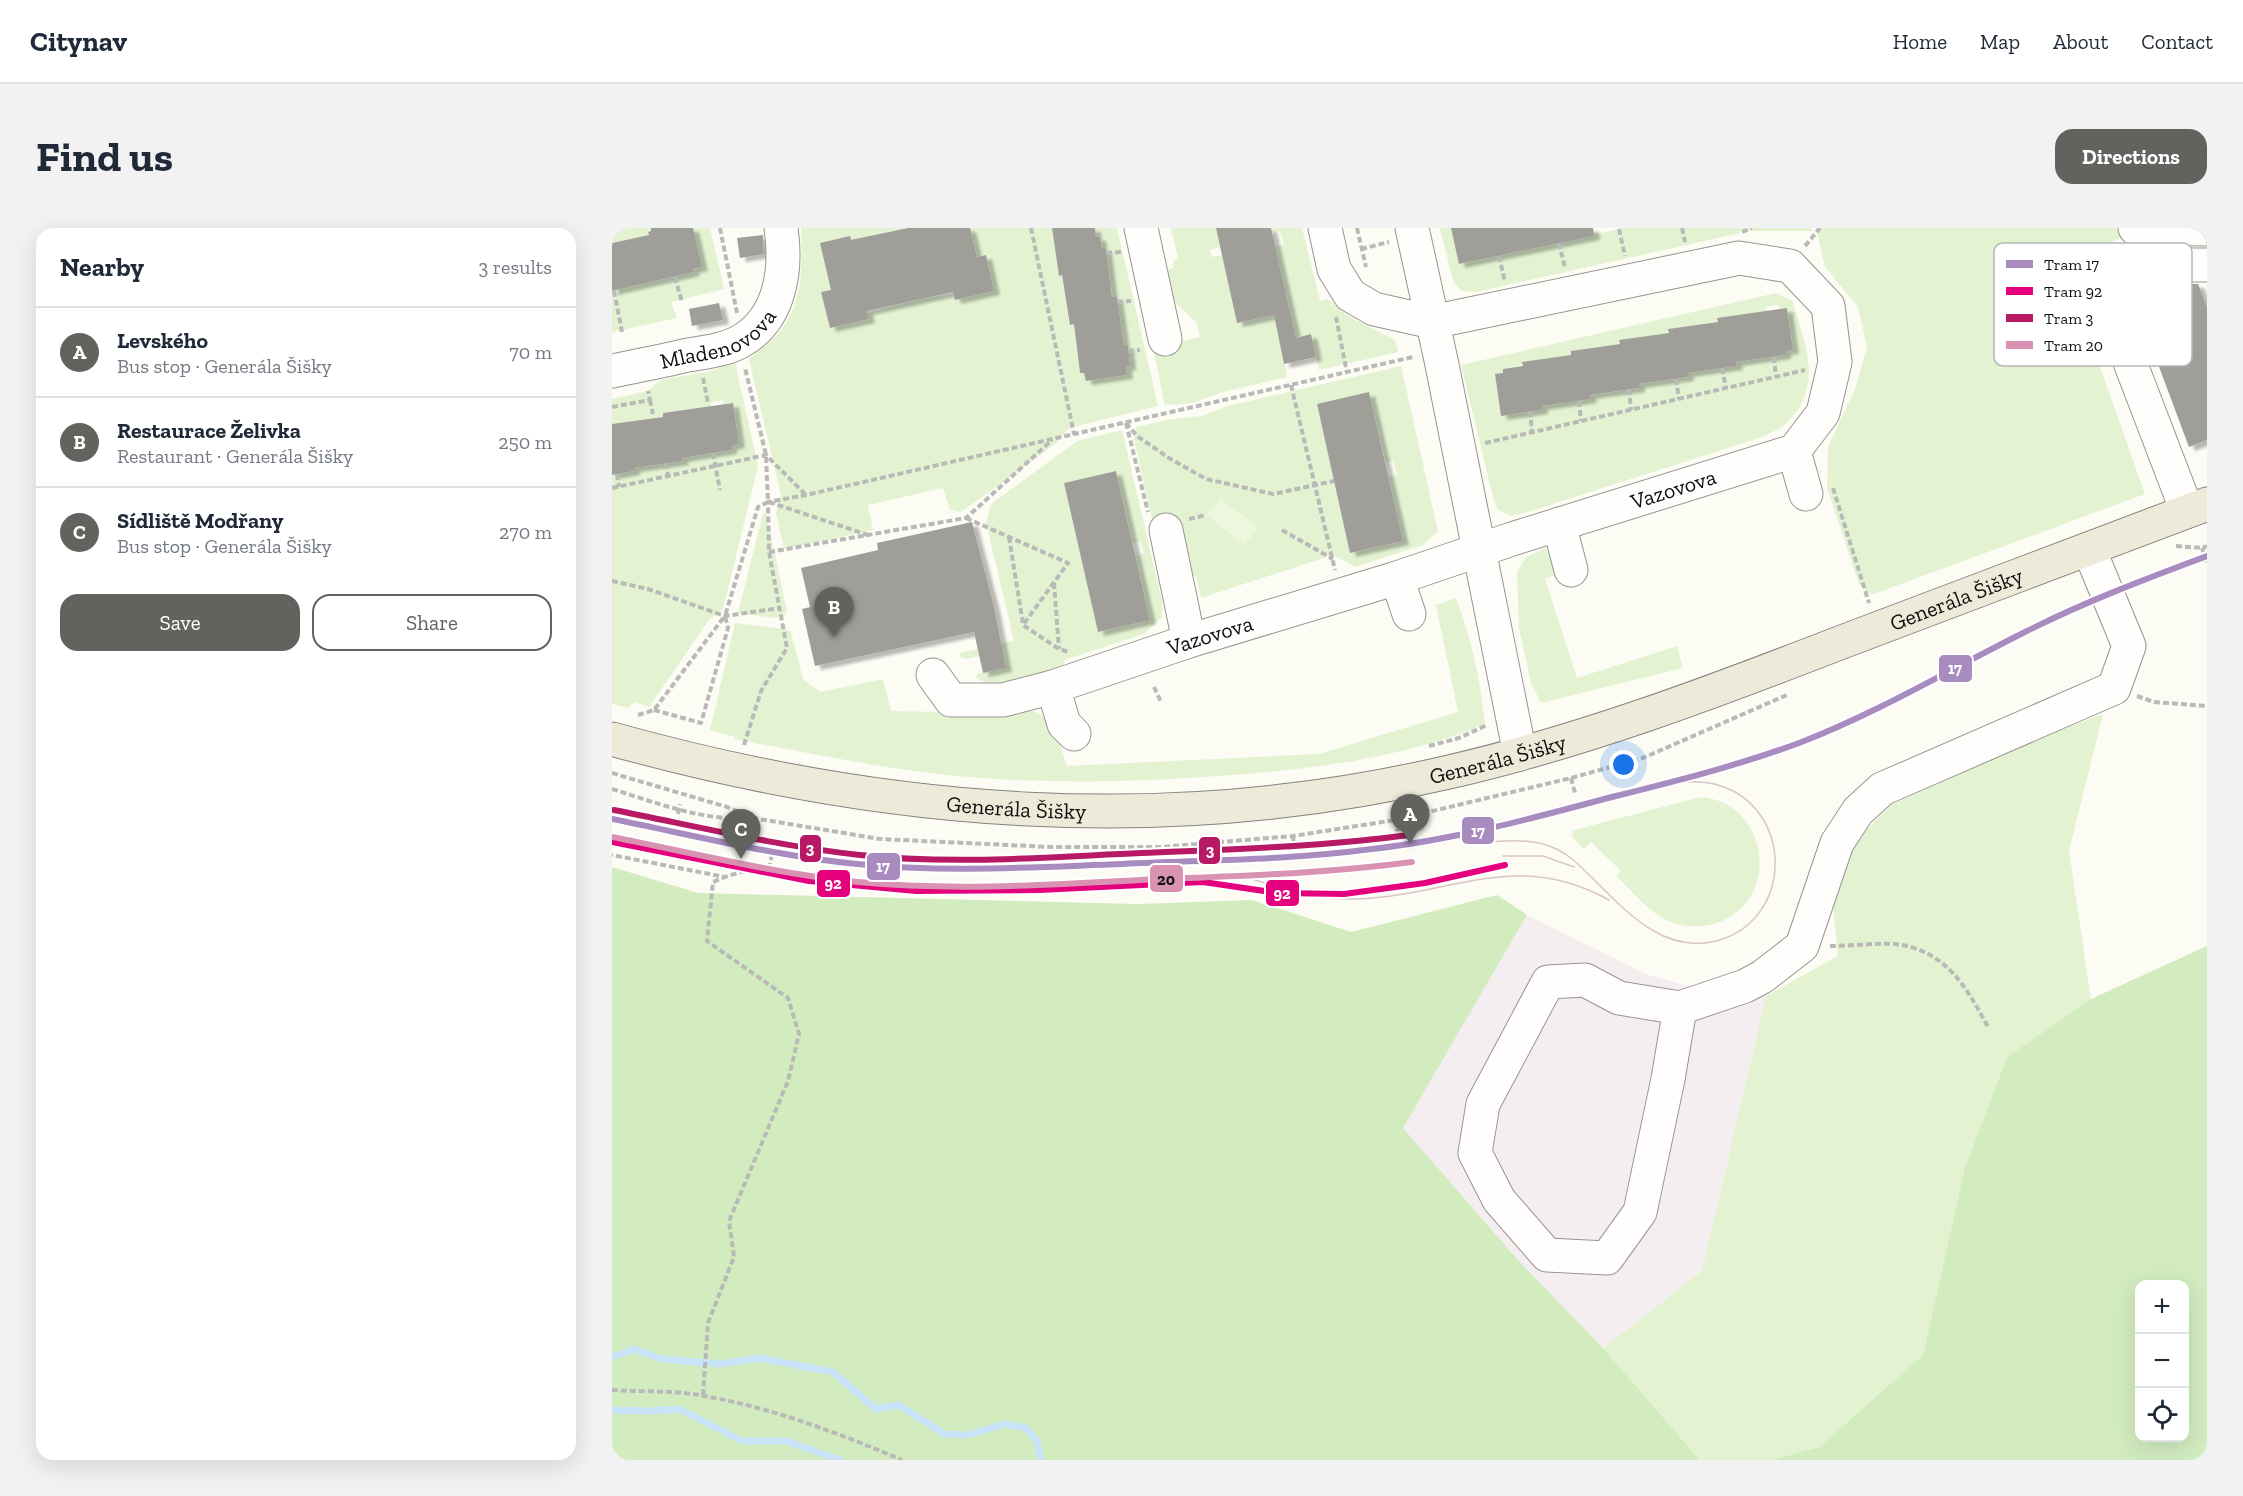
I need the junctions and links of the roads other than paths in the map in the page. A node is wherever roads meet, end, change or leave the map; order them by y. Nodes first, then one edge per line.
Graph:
1 (781, 228) edge
2 (1141, 228) edge
3 (2135, 228) edge
4 (2207, 229) edge
5 (1413, 232) edge
6 (1328, 242) edge
7 (1432, 321) junction
8 (1165, 339) dead end
9 (2134, 366) edge
10 (612, 371) edge
11 (1794, 451) junction
12 (1818, 489) road end
13 (2197, 508) edge
14 (1559, 524) junction
15 (1166, 530) road end
16 (2089, 549) junction
17 (1479, 551) junction
18 (1571, 570) dead end
19 (1397, 578) junction
20 (1409, 615) dead end
21 (1189, 641) junction
22 (933, 675) dead end
23 (1053, 687) junction
24 (1074, 734) dead end
25 (612, 739) edge
26 (1520, 754) junction
27 (1680, 1008) junction

1 - 10 street, Mladenovova
2 - 8 street
3 - 4 street
5 - 7 street
6 - 7 street
7 - 11 street
7 - 17 street
9 - 13 street
11 - 12 street
11 - 14 street, Vazovova
13 - 16 main road, Generála Šišky
14 - 17 street, Vazovova
14 - 18 street
15 - 21 street
16 - 26 main road, Generála Šišky
16 - 27 street
17 - 19 street, Vazovova
17 - 26 street
19 - 20 street
19 - 21 street, Vazovova
21 - 23 street, Vazovova
22 - 23 street, Vazovova
23 - 24 street
25 - 26 main road, Generála Šišky
27 - 27 street

